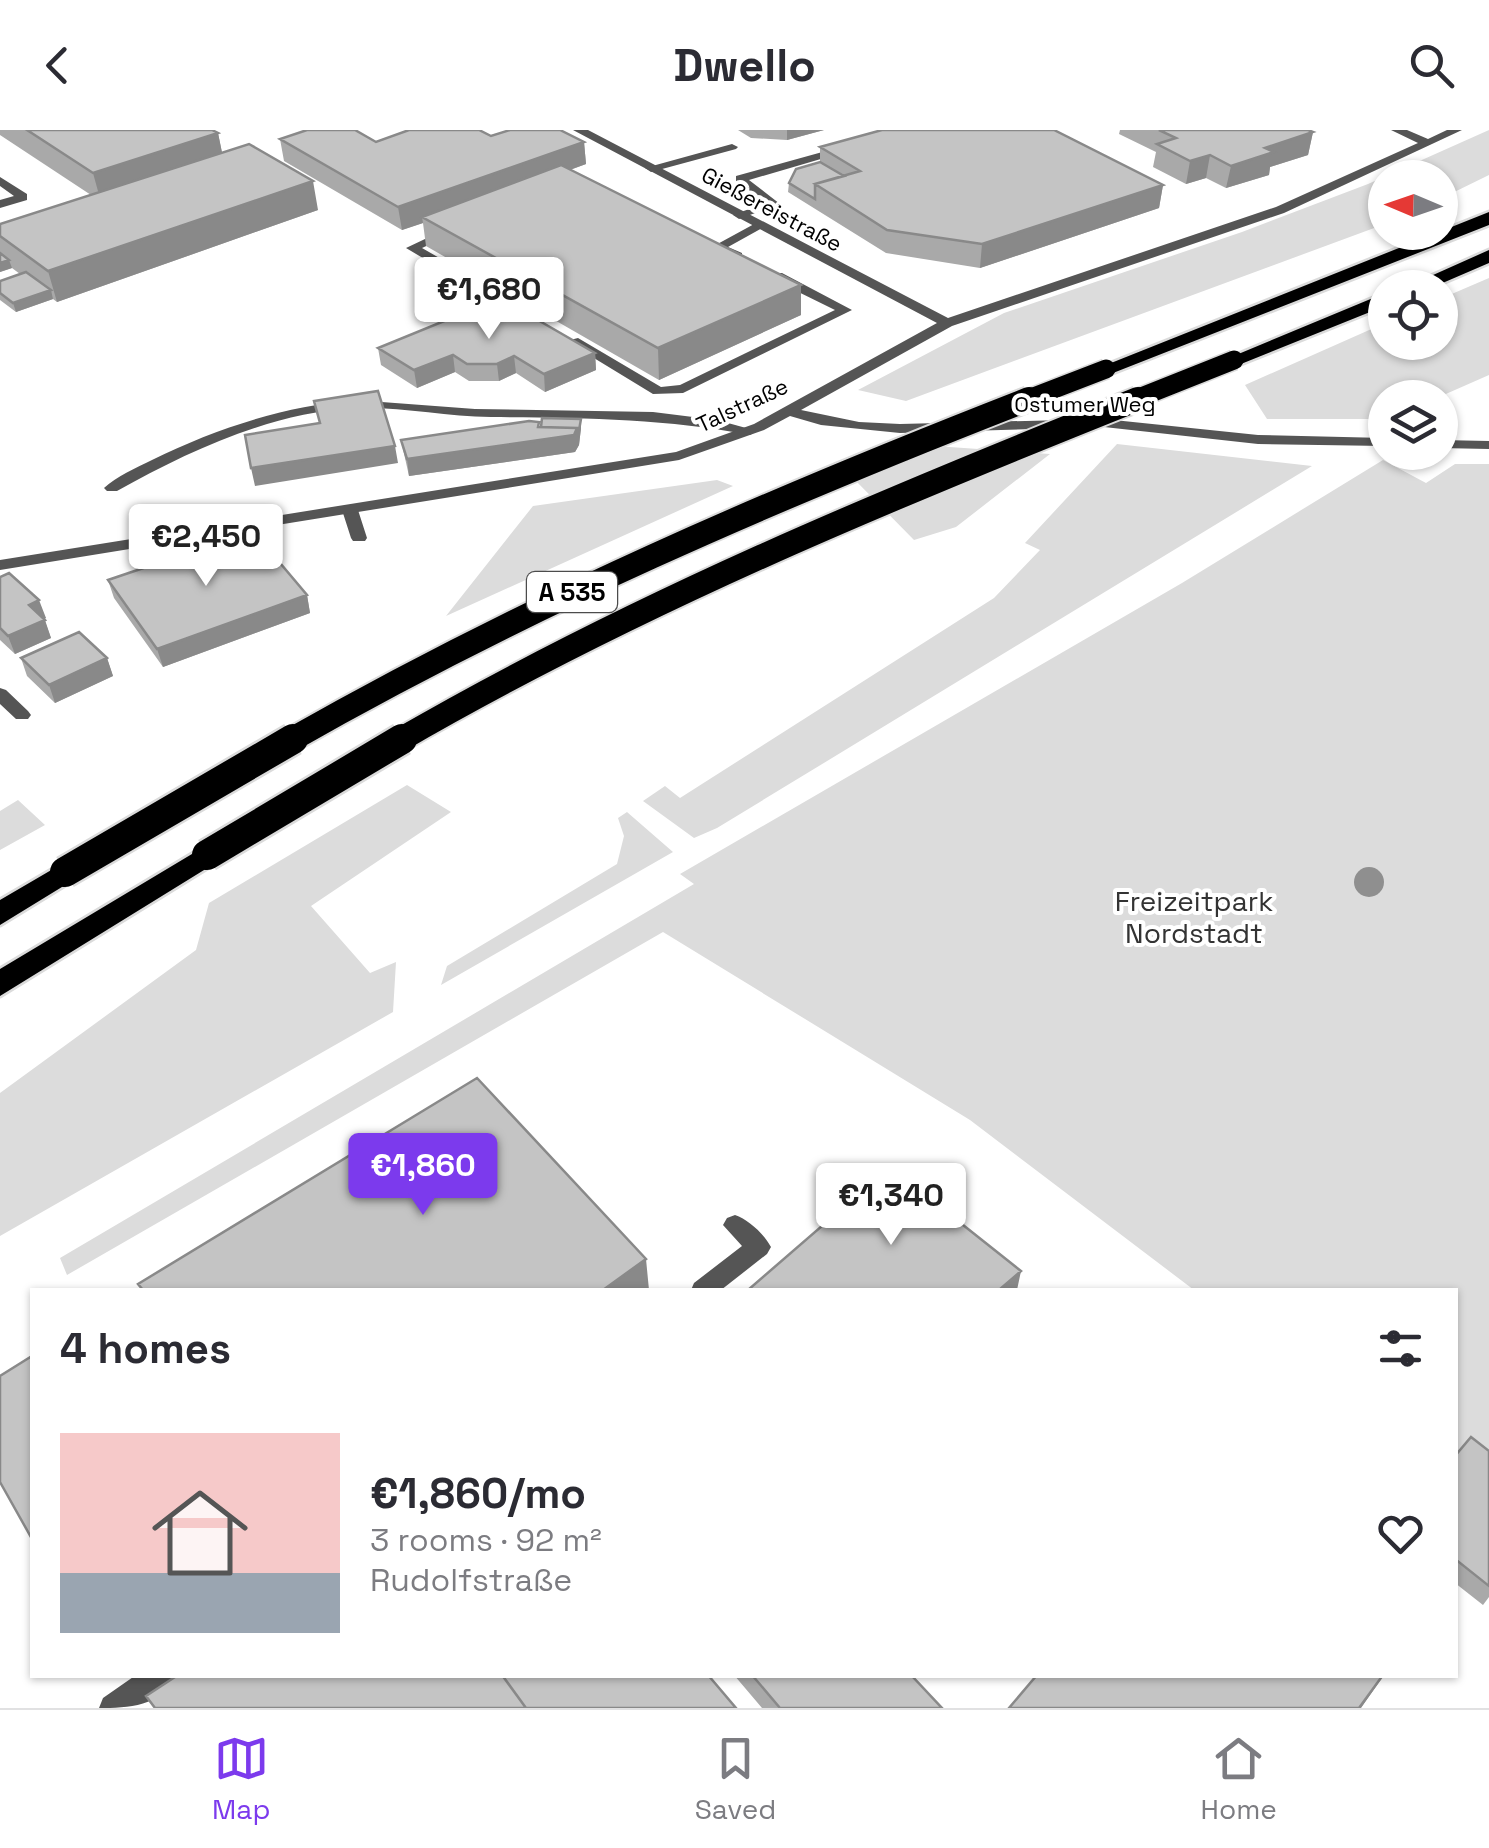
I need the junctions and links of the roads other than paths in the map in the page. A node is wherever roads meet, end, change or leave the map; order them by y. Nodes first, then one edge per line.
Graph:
1 (579, 130) edge
2 (1397, 130) edge
3 (1456, 130) edge
4 (1426, 142) junction
5 (851, 146) edge
6 (732, 148) dead end
7 (651, 168) junction
8 (0, 181) edge
9 (0, 204) edge
10 (739, 215) junction
11 (1489, 218) edge
12 (466, 226) edge
13 (760, 226) junction
14 (701, 240) edge
15 (718, 247) junction
16 (1489, 256) edge
17 (750, 263) edge
18 (1456, 270) edge
19 (766, 271) edge
20 (1368, 306) edge
21 (948, 323) junction
22 (787, 410) junction
23 (750, 431) junction
24 (1368, 442) edge
25 (1458, 444) edge
26 (1489, 445) edge
27 (112, 488) dead end
28 (350, 510) junction
29 (359, 538) dead end
30 (0, 565) edge
31 (0, 694) edge
32 (22, 715) dead end
33 (0, 914) edge
34 (0, 984) edge
35 (736, 1225) dead end
36 (706, 1288) edge
37 (157, 1678) edge
38 (113, 1708) edge

1 - 7 street, Gießereistraße
2 - 4 street
3 - 4 street, Talstraße
4 - 21 street, Talstraße
5 - 10 street
6 - 7 street
7 - 10 street, Gießereistraße
8 - 9 street
10 - 13 street, Gießereistraße
11 - 33 highway, A 535, bridge
12 - 19 street
13 - 15 street
13 - 21 street, Gießereistraße
14 - 15 street
15 - 17 street
16 - 18 highway
20 - 34 highway, A 535, bridge
21 - 22 street, Talstraße
22 - 23 street, Talstraße
22 - 24 street, Ostumer Weg
23 - 27 street
23 - 28 street, Talstraße
25 - 26 street
28 - 29 street
28 - 30 street, Talstraße
31 - 32 street
35 - 36 street
37 - 38 street

